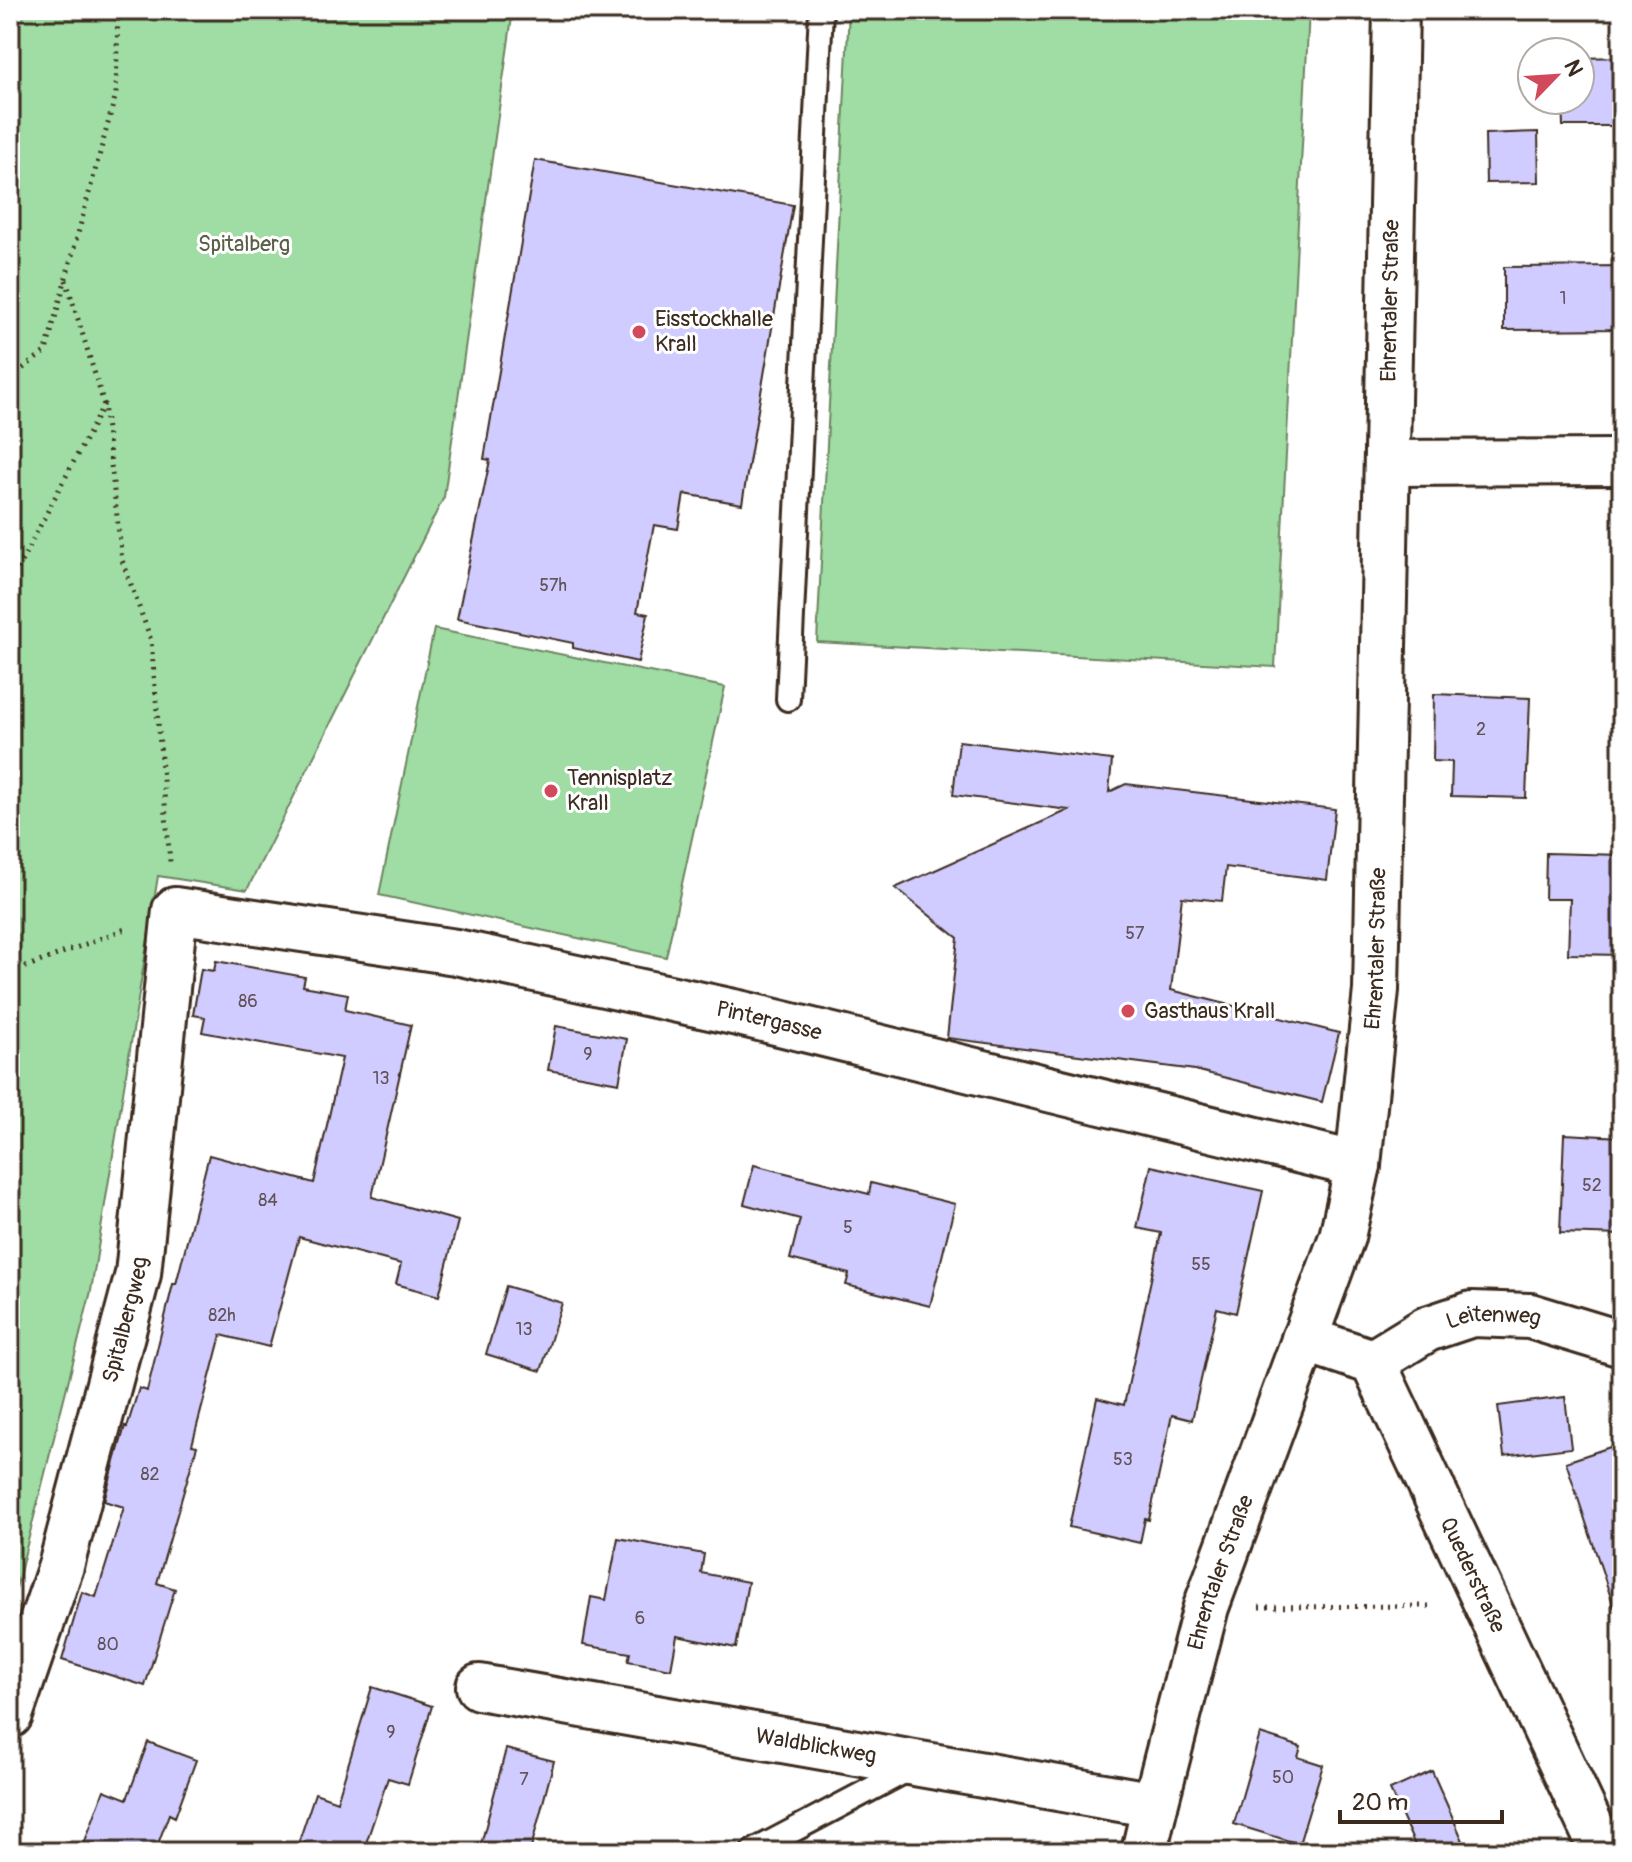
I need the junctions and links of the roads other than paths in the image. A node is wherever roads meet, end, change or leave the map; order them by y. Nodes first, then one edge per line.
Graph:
1 (821, 10) edge
2 (1396, 10) edge
3 (1622, 462) edge
4 (1387, 463) junction
5 (788, 699) dead end
6 (175, 910) joint
7 (1358, 1165) junction
8 (1304, 1339) junction
9 (1622, 1344) edge
10 (1373, 1362) junction
11 (479, 1687) dead end
12 (10, 1715) edge
13 (918, 1764) junction
14 (1155, 1805) junction
15 (752, 1852) edge
16 (1144, 1852) edge
17 (1603, 1852) edge

1 - 5 lane
2 - 4 street, Ehrentaler Straße
3 - 4 street
4 - 7 street, Ehrentaler Straße
6 - 7 street, Pintergasse
6 - 12 street, Spitalbergweg
7 - 8 street, Ehrentaler Straße
8 - 10 street
8 - 14 street, Ehrentaler Straße
9 - 10 street, Leitenweg
10 - 17 street, Quederstraße
11 - 13 street, Waldblickweg
13 - 14 street, Waldblickweg
13 - 15 lane
14 - 16 street, Ehrentaler Straße

